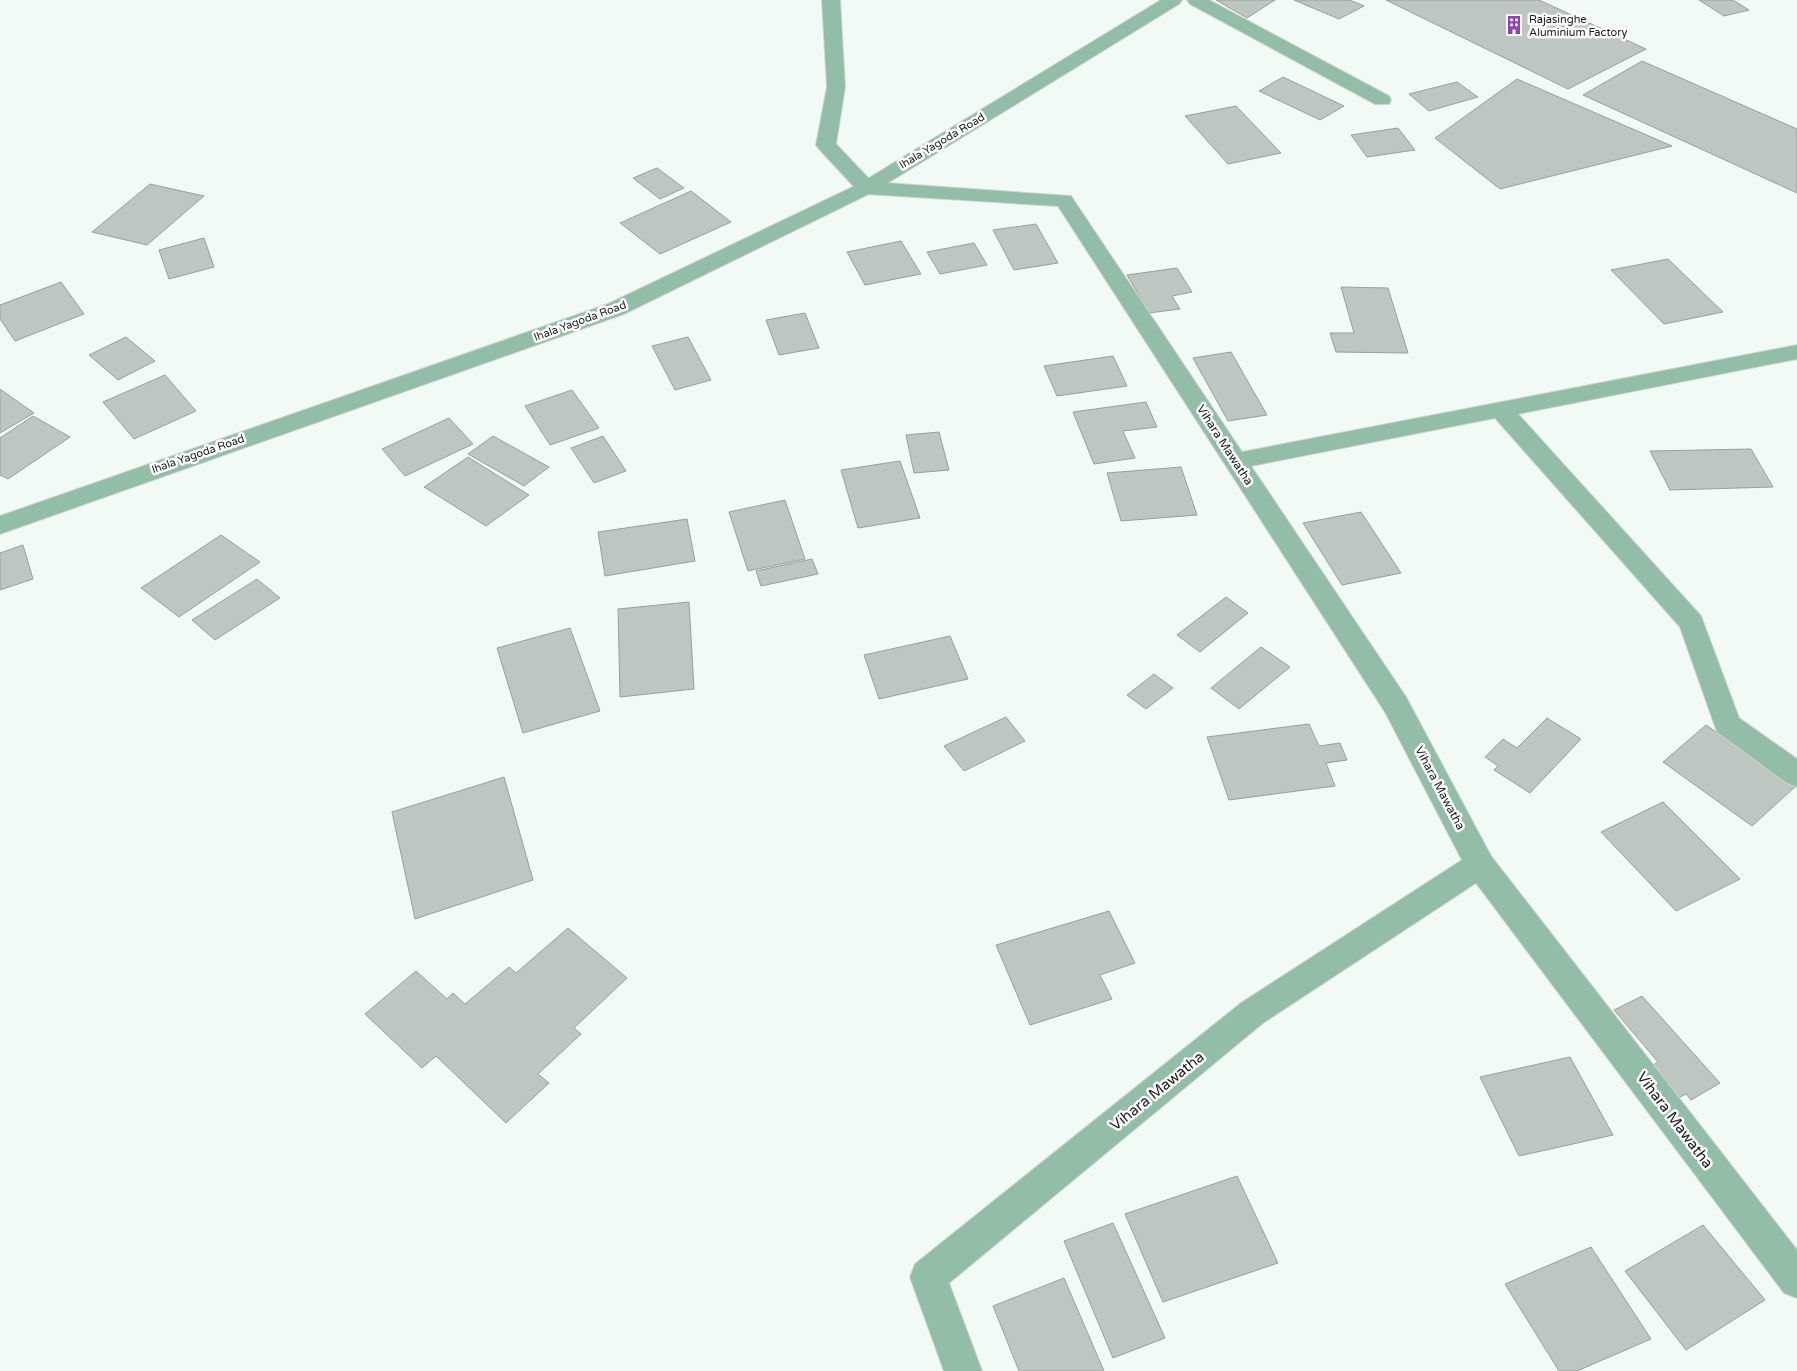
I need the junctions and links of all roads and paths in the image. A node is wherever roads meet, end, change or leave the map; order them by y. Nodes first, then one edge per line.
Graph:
1 (831, 0) edge
2 (1172, 0) edge
3 (1196, 0) edge
4 (1382, 100) dead end
5 (866, 188) junction
6 (1797, 352) edge
7 (1501, 410) junction
8 (1235, 461) junction
9 (0, 525) edge
10 (1797, 775) edge
11 (1480, 865) junction
12 (1797, 1280) edge
13 (963, 1371) edge

1 - 5 street
2 - 5 street, Ihala Yagoda Road
3 - 4 street
5 - 8 street, Vihara Mawatha
5 - 9 street, Ihala Yagoda Road
6 - 7 street
7 - 8 street
7 - 10 street
8 - 11 street, Vihara Mawatha
11 - 12 street, Vihara Mawatha
11 - 13 street, Vihara Mawatha

